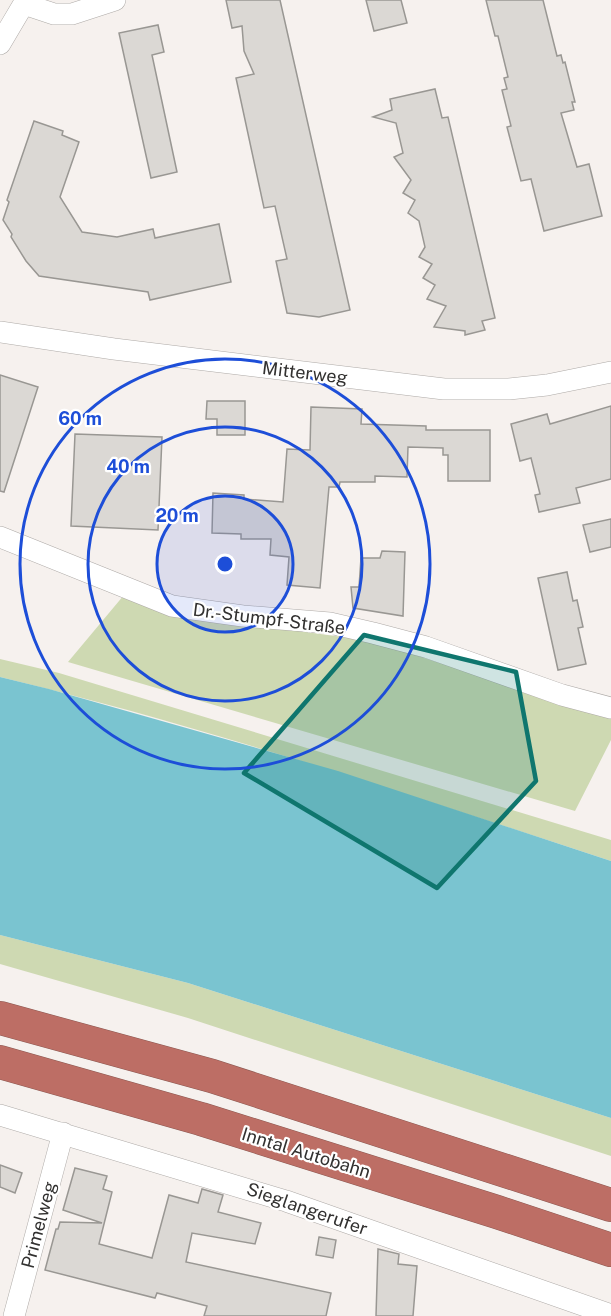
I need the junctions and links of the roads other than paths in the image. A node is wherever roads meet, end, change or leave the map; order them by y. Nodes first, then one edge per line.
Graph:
1 (115, 0) edge
2 (25, 2) edge
3 (0, 44) edge
4 (0, 332) edge
5 (611, 372) edge
6 (0, 537) edge
7 (611, 708) edge
8 (0, 1018) edge
9 (0, 1062) edge
10 (0, 1115) edge
11 (63, 1133) junction
12 (611, 1205) edge
13 (611, 1250) edge
14 (611, 1315) edge
15 (14, 1316) edge

1 - 2 street
2 - 3 street
4 - 5 street, Mitterweg
6 - 7 street, Dr.-Stumpf-Straße
8 - 12 highway
9 - 13 highway, Inntal Autobahn
10 - 11 street, Sieglangerufer
11 - 14 street, Sieglangerufer
11 - 15 street, Primelweg

